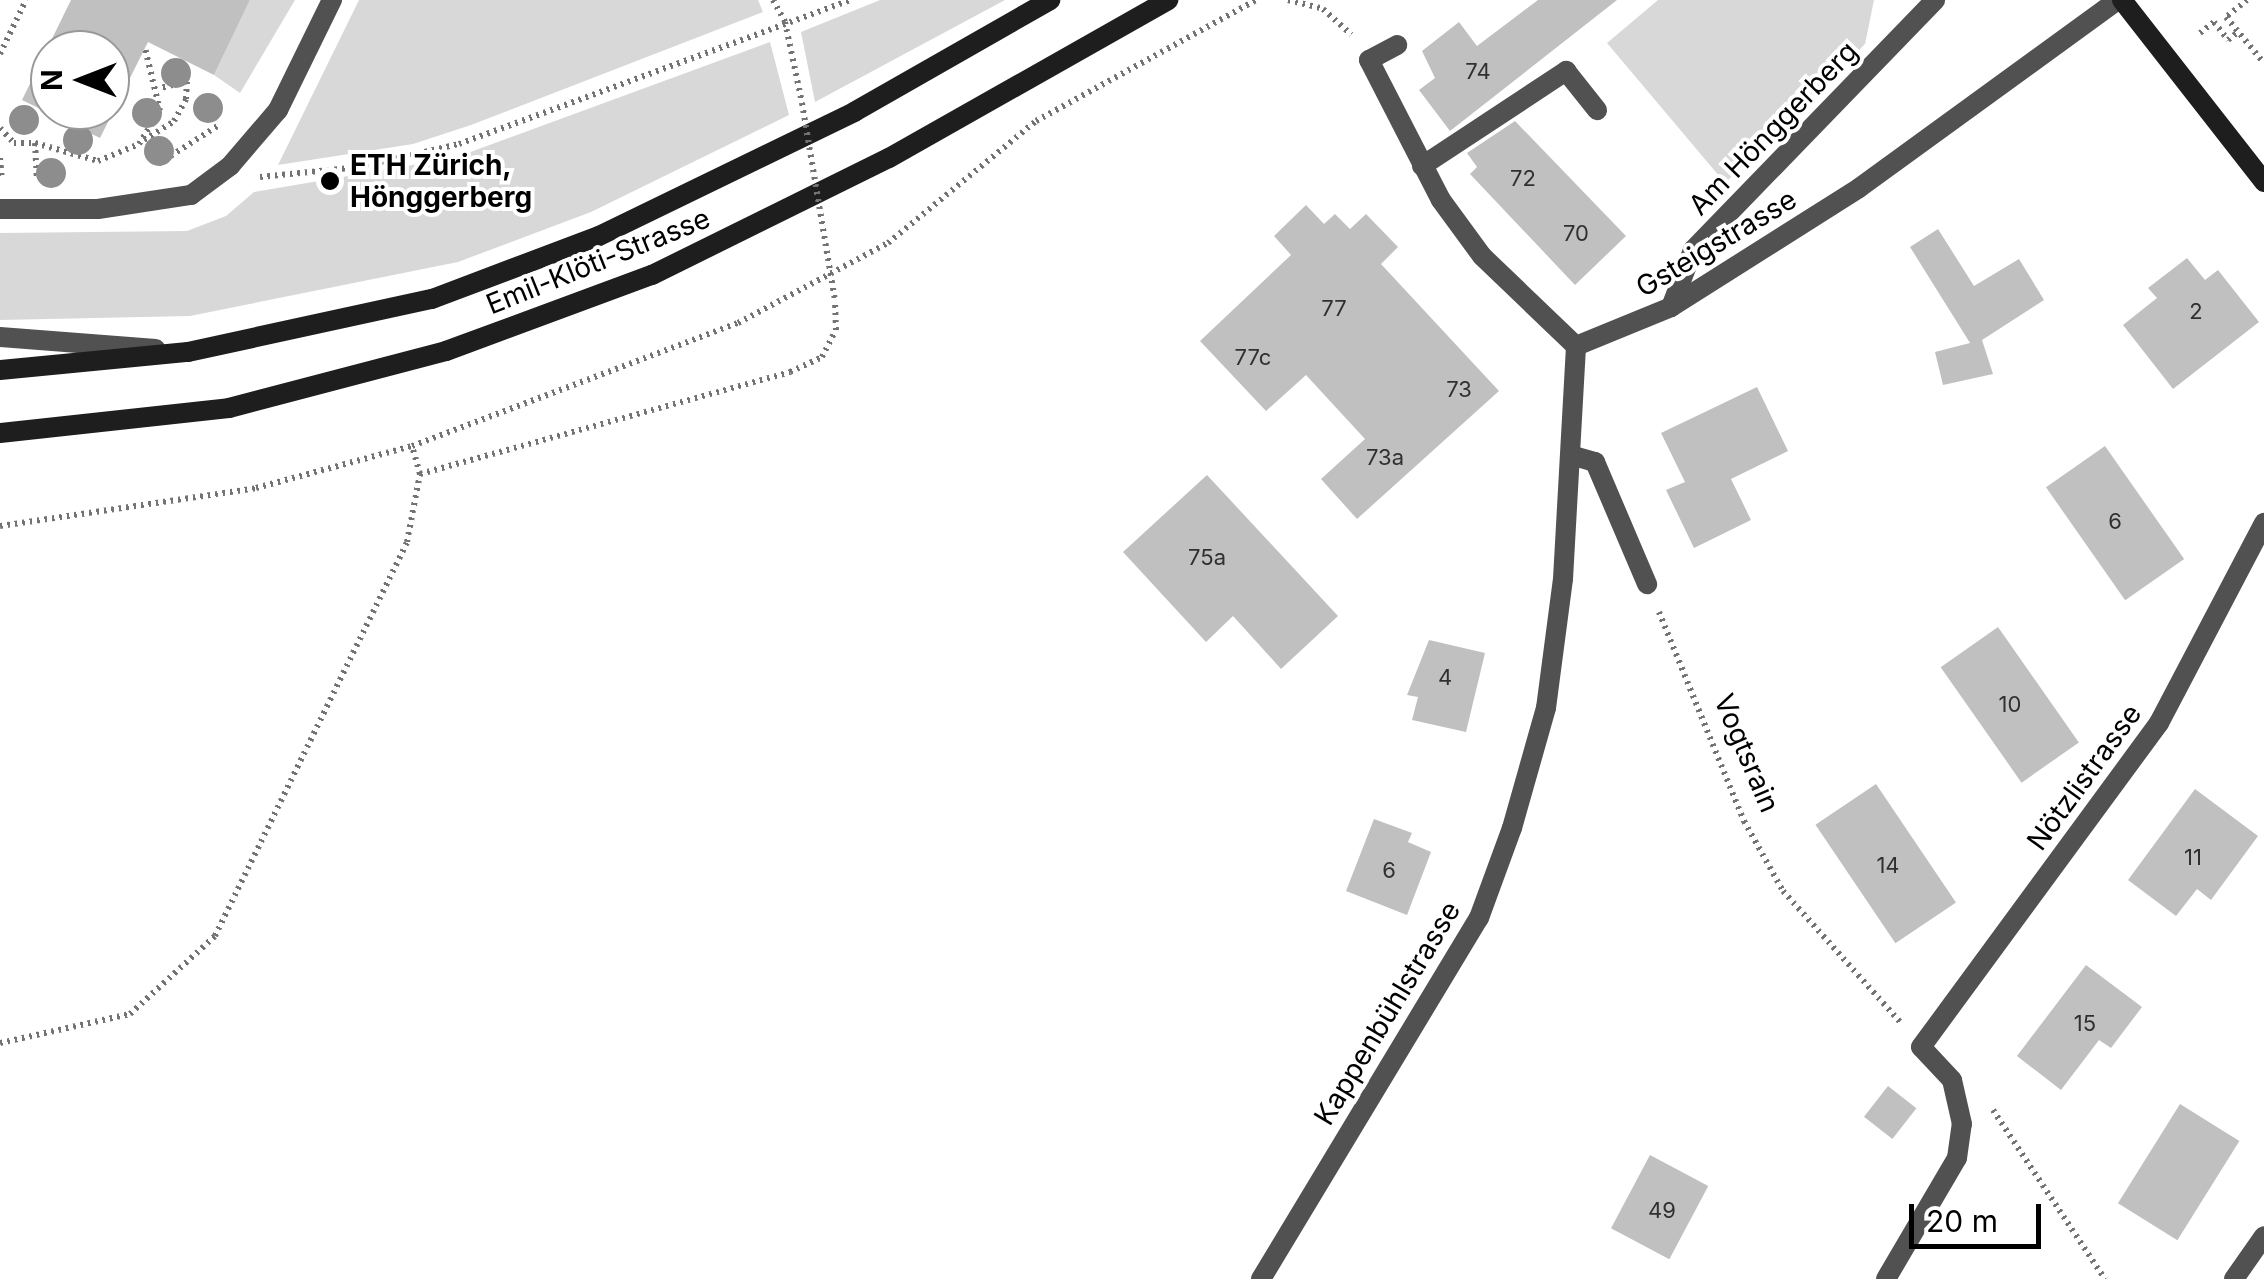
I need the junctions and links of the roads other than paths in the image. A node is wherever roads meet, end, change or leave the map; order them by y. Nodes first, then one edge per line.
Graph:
1 (332, 0) edge
2 (1050, 0) edge
3 (1168, 0) edge
4 (1934, 0) edge
5 (2120, 0) edge
6 (1397, 45) dead end
7 (1597, 110) dead end
8 (1422, 166) junction
9 (2264, 182) edge
10 (0, 209) edge
11 (1671, 307) junction
12 (0, 337) edge
13 (1576, 346) junction
14 (188, 352) junction
15 (0, 370) edge
16 (0, 433) edge
17 (1574, 456) junction
18 (2264, 524) edge
19 (1647, 584) road end
20 (2264, 1236) edge
21 (1261, 1279) edge
22 (1886, 1279) edge
23 (2234, 1279) edge

1 - 10 street
2 - 14 street, Emil-Klöti-Strasse
3 - 16 street, Emil-Klöti-Strasse
4 - 11 street, Am Hönggerberg
5 - 9 street, Gsteigstrasse
5 - 11 street, Gsteigstrasse
6 - 8 street
7 - 8 street
8 - 13 street
11 - 13 street, Gsteigstrasse
12 - 14 street
13 - 17 street, Kappenbühlstrasse
14 - 15 street, Emil-Klöti-Strasse
17 - 19 street
17 - 21 street, Kappenbühlstrasse
18 - 22 street, Nötzlistrasse
20 - 23 street

